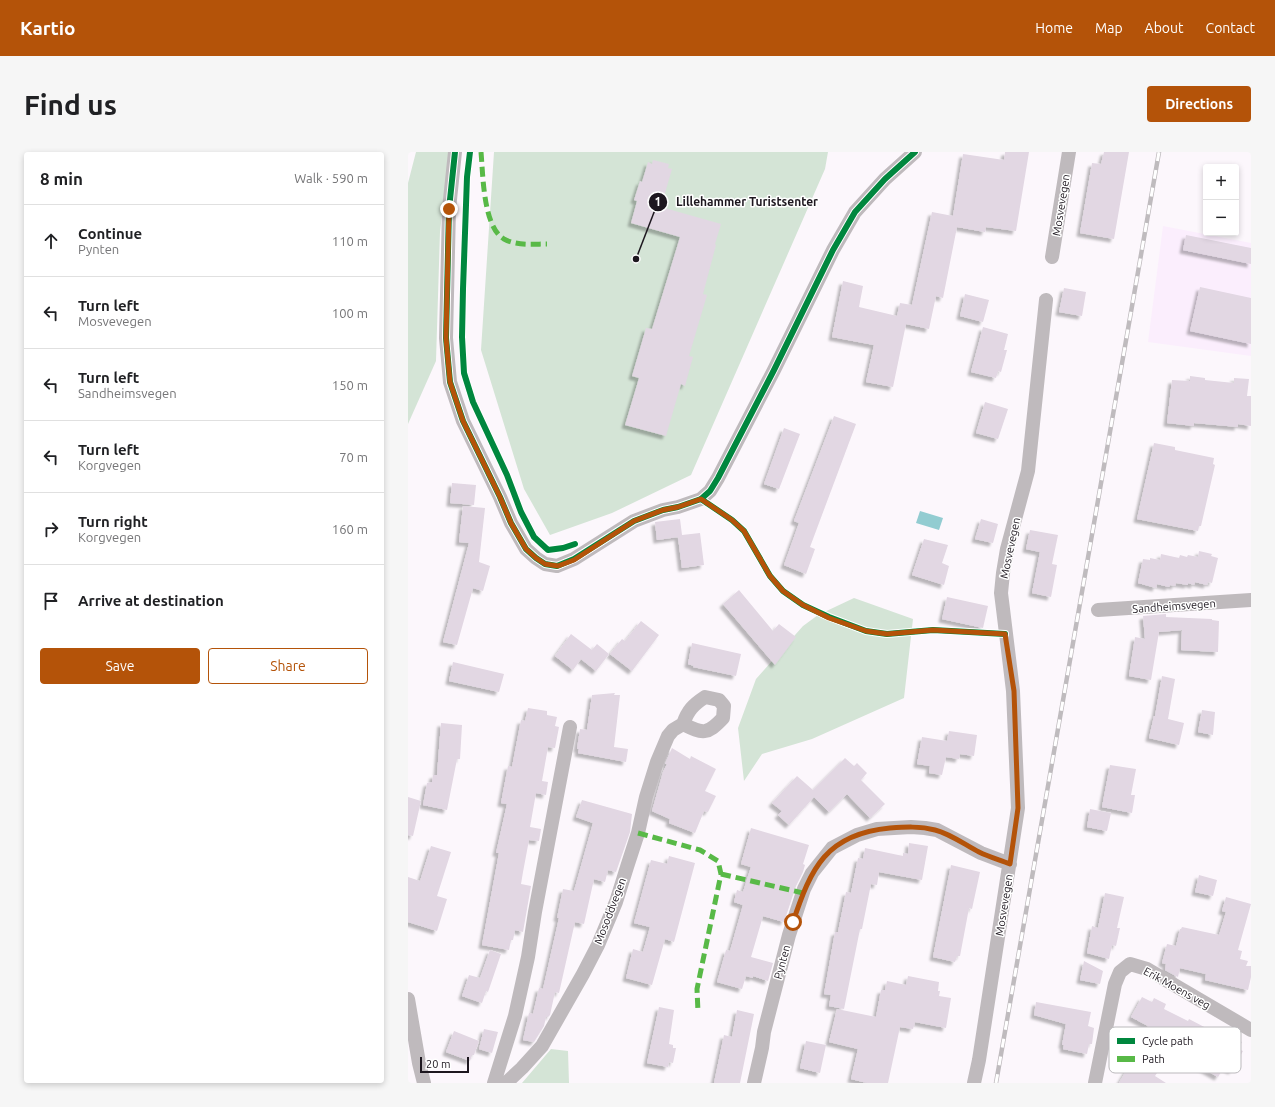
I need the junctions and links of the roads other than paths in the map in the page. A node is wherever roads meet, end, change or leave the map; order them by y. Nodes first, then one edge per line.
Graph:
1 (455, 152) edge
2 (915, 152) edge
3 (1069, 152) edge
4 (1052, 257) dead end
5 (1046, 300) dead end
6 (1251, 600) edge
7 (1098, 610) dead end
8 (683, 724) dead end
9 (570, 726) dead end
10 (1010, 864) junction
11 (408, 999) edge
12 (1251, 1030) edge
13 (424, 1083) edge
14 (494, 1083) edge
15 (506, 1083) edge
16 (754, 1083) edge
17 (974, 1083) edge
18 (1095, 1083) edge

1 - 2 street
3 - 4 street, Mosvevegen
5 - 10 street, Mosvevegen
6 - 7 street, Sandheimsvegen
8 - 15 street, Mosoddvegen
9 - 14 street
10 - 16 street, Pynten
10 - 17 street, Mosvevegen
11 - 13 street
12 - 18 street, Erik Moens veg

